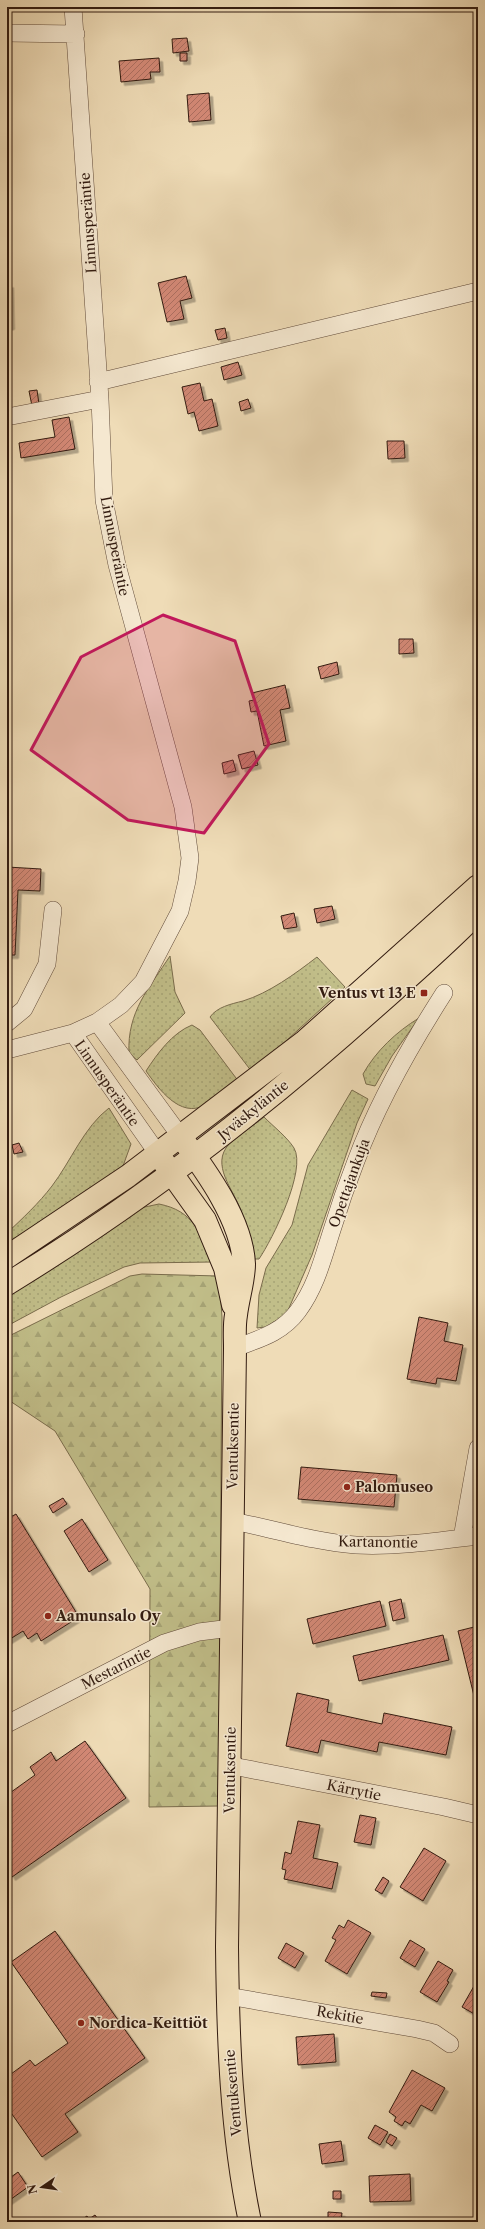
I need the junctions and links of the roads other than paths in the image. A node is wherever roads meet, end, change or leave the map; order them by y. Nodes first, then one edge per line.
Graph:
1 (73, 7) edge
2 (7, 32) edge
3 (76, 34) junction
4 (478, 291) edge
5 (98, 382) junction
6 (100, 399) junction
7 (7, 417) edge
8 (478, 886) edge
9 (53, 910) dead end
10 (478, 912) edge
11 (444, 993) dead end
12 (97, 1022) junction
13 (7, 1023) edge
14 (73, 1033) junction
15 (7, 1050) edge
16 (181, 1137) junction
17 (158, 1154) junction
18 (195, 1156) junction
19 (171, 1173) junction
20 (7, 1257) edge
21 (7, 1284) edge
22 (236, 1316) junction
23 (235, 1348) junction
24 (478, 1448) edge
25 (232, 1521) junction
26 (470, 1537) edge
27 (231, 1628) junction
28 (7, 1724) edge
29 (230, 1762) junction
30 (478, 1815) edge
31 (228, 1996) junction
32 (450, 2044) dead end
33 (250, 2222) edge

1 - 3 street, Linnusperäntie
2 - 3 street
3 - 5 street, Linnusperäntie
4 - 5 street
5 - 6 street, Linnusperäntie
6 - 7 street
6 - 12 street, Linnusperäntie
8 - 16 main road, Jyväskyläntie
9 - 13 street
10 - 18 main road, Jyväskyläntie
11 - 23 street, Opettajankuja
12 - 14 street, Linnusperäntie
12 - 16 street, Linnusperäntie
14 - 15 street
14 - 17 street, Linnusperäntie
16 - 17 main road, Jyväskyläntie
16 - 18 main road, Ventuksentie
17 - 19 main road, Ventuksentie
17 - 20 main road, Jyväskyläntie
18 - 19 main road, Jyväskyläntie
18 - 22 main road, Ventuksentie
19 - 21 main road, Jyväskyläntie
19 - 22 main road, Ventuksentie
22 - 23 main road, Ventuksentie
23 - 25 main road, Ventuksentie
24 - 26 street
25 - 26 street, Kartanontie
25 - 27 main road, Ventuksentie
27 - 28 street, Mestarintie
27 - 29 main road, Ventuksentie
29 - 30 street, Kärrytie
29 - 31 main road, Ventuksentie
31 - 32 street, Rekitie
31 - 33 main road, Ventuksentie

